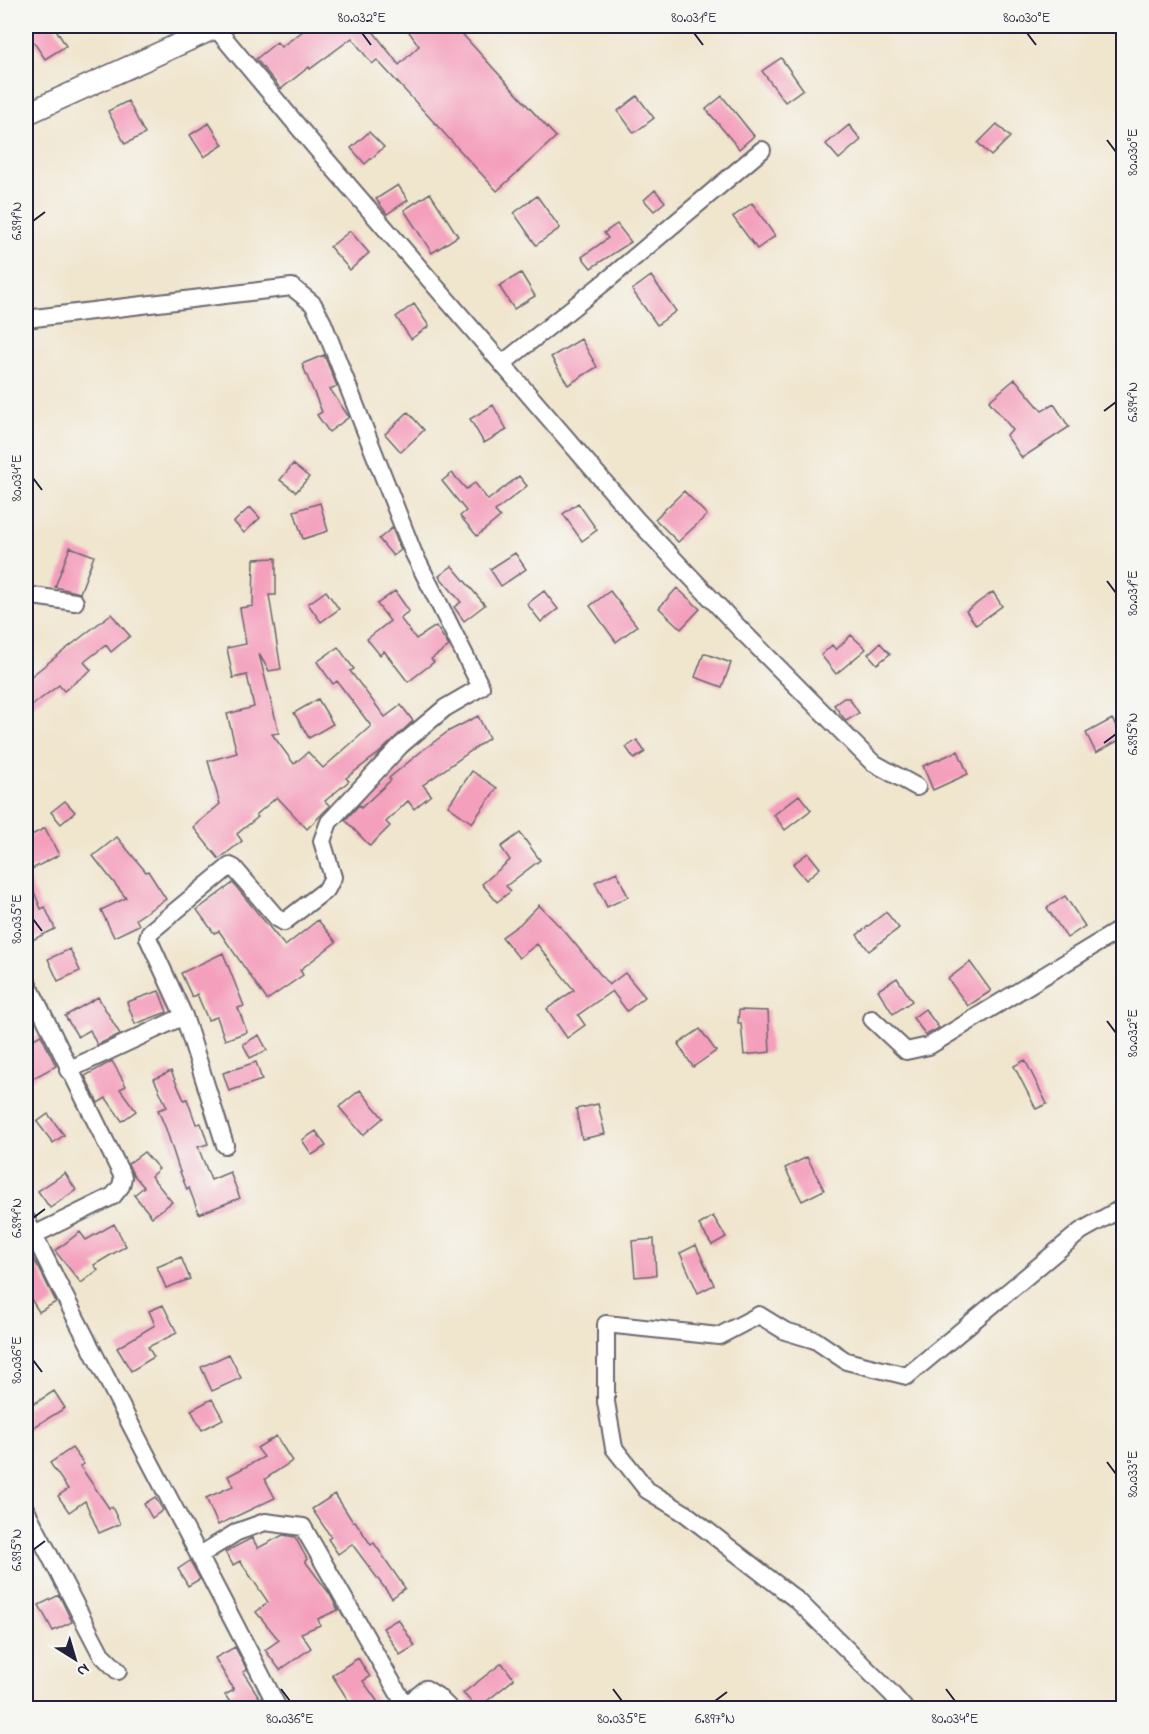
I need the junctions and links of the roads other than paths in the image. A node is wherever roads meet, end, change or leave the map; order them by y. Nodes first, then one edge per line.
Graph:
1 (217, 26) edge
2 (26, 114) edge
3 (762, 150) dead end
4 (26, 319) edge
5 (502, 364) junction
6 (26, 595) edge
7 (75, 602) dead end
8 (917, 787) dead end
9 (1124, 927) edge
10 (26, 980) edge
11 (184, 1016) junction
12 (872, 1019) dead end
13 (68, 1070) junction
14 (225, 1145) dead end
15 (1124, 1207) edge
16 (26, 1219) edge
17 (34, 1235) junction
18 (26, 1510) edge
19 (200, 1555) junction
20 (118, 1671) dead end
21 (404, 1707) edge
22 (278, 1708) edge
23 (449, 1708) edge
24 (904, 1708) edge

1 - 2 street
1 - 5 street
3 - 5 street
4 - 11 street
5 - 8 street
6 - 7 street
9 - 12 street
10 - 13 street
11 - 13 street
11 - 14 street
13 - 17 street
15 - 24 street
16 - 17 street
17 - 19 street
18 - 20 street
19 - 21 street
19 - 22 street
21 - 23 street

